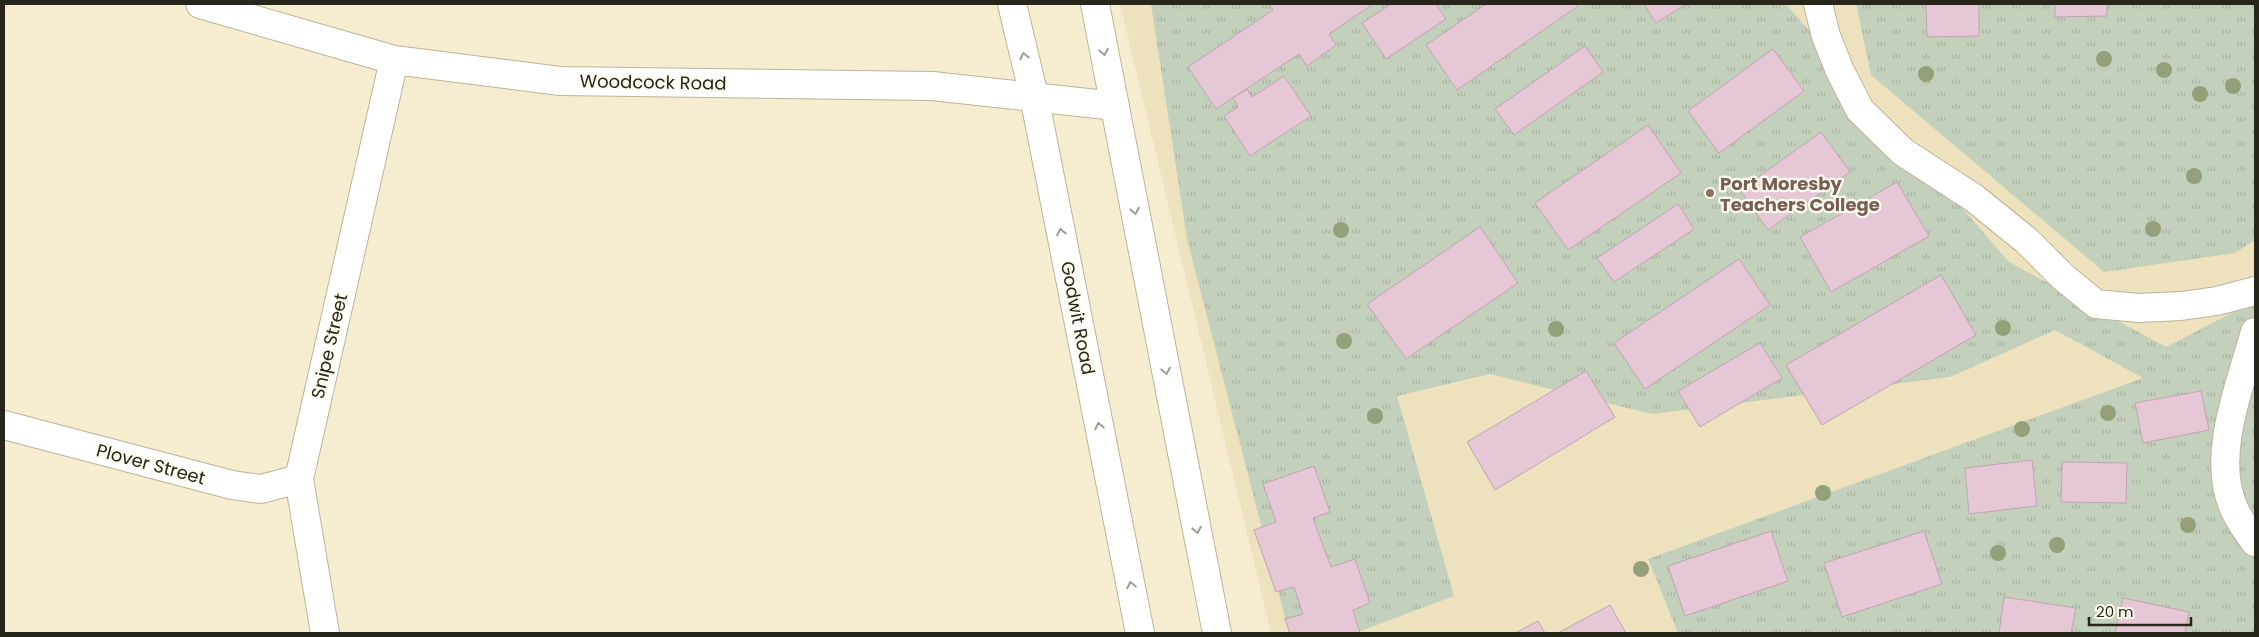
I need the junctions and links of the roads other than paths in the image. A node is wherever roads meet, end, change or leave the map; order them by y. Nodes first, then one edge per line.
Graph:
1 (200, 4) edge
2 (1012, 4) edge
3 (1095, 4) edge
4 (1818, 4) edge
5 (394, 60) junction
6 (1034, 96) junction
7 (1114, 106) junction
8 (2255, 292) edge
9 (2255, 332) edge
10 (4, 425) edge
11 (300, 479) junction
12 (2255, 542) edge
13 (325, 633) edge
14 (1140, 633) edge
15 (1217, 633) edge

1 - 5 street, Woodcock Road
6 -> 2 street, Godwit Road
3 -> 7 street
4 - 8 street
5 - 6 street, Woodcock Road
5 - 11 street, Snipe Street
6 - 7 street, Woodcock Road
14 -> 6 street, Godwit Road
7 -> 15 street
9 - 12 street
10 - 11 street, Plover Street
11 - 13 street, Snipe Street

